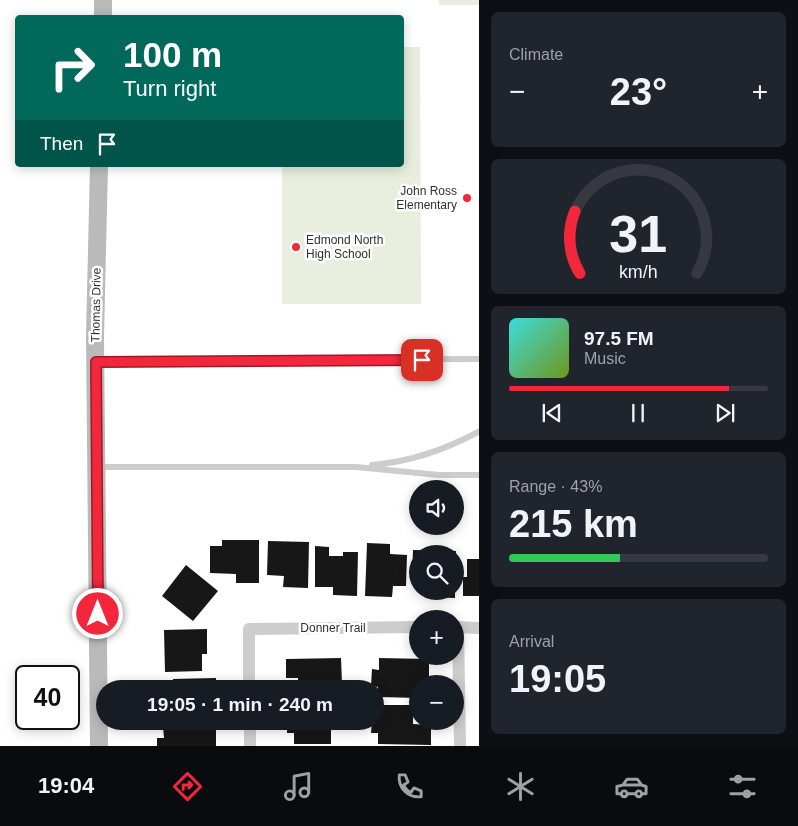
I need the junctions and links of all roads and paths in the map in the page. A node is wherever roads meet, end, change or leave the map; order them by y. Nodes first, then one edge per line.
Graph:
1 (103, 0) edge
2 (103, 15) edge
3 (99, 167) edge
4 (479, 359) edge
5 (96, 362) junction
6 (479, 431) edge
7 (96, 467) junction
8 (356, 467) junction
9 (479, 475) edge
10 (409, 627) edge
11 (464, 627) edge
12 (479, 628) edge
13 (458, 665) edge
14 (249, 680) edge
15 (250, 730) edge
16 (99, 746) edge
17 (250, 746) edge
18 (460, 746) edge

1 - 2 street
3 - 5 street, Thomas Drive
4 - 5 lane
5 - 7 street, Thomas Drive
6 - 8 lane
7 - 8 lane
7 - 16 street, Thomas Drive
8 - 9 lane
10 - 14 street, Donner Trail
11 - 12 street
13 - 18 street
15 - 17 street

